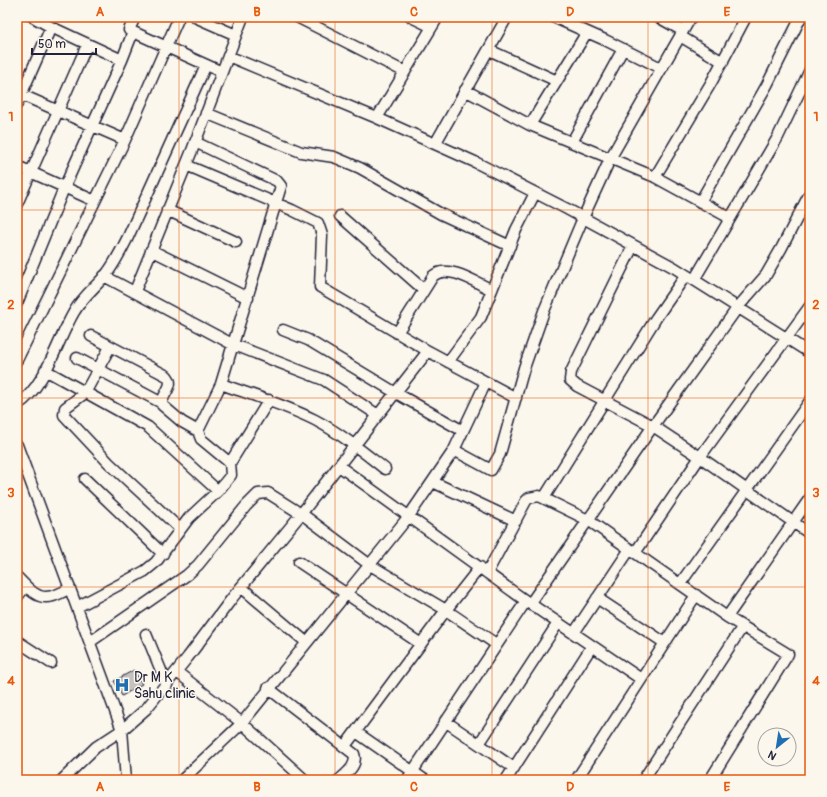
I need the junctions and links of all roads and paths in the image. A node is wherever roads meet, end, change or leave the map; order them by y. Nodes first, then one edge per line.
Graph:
1 (33, 17) edge
2 (135, 17) edge
3 (179, 17) edge
4 (196, 17) edge
5 (243, 17) edge
6 (297, 17) edge
7 (411, 17) edge
8 (438, 17) edge
9 (506, 17) edge
10 (553, 17) edge
11 (658, 17) edge
12 (691, 17) edge
13 (746, 17) edge
14 (801, 17) edge
15 (806, 17) edge
16 (810, 20) edge
17 (51, 27) junction
18 (432, 27) junction
19 (133, 32) junction
20 (587, 32) junction
21 (682, 33) junction
22 (236, 35) junction
23 (88, 45) junction
24 (166, 47) junction
25 (623, 49) junction
26 (489, 50) junction
27 (228, 56) junction
28 (122, 60) junction
29 (723, 62) junction
30 (206, 65) junction
31 (661, 68) junction
32 (810, 70) edge
33 (222, 72) junction
34 (405, 72) junction
35 (557, 81) junction
36 (465, 90) junction
37 (22, 95) junction
38 (17, 104) edge
39 (58, 111) junction
40 (206, 113) junction
41 (376, 118) junction
42 (530, 125) junction
43 (93, 126) junction
44 (125, 140) junction
45 (195, 142) junction
46 (572, 142) junction
47 (435, 144) junction
48 (611, 157) junction
49 (186, 165) junction
50 (17, 166) edge
51 (30, 172) junction
52 (655, 176) junction
53 (64, 188) junction
54 (535, 193) junction
55 (810, 193) edge
56 (95, 201) junction
57 (700, 202) junction
58 (276, 203) junction
59 (17, 204) edge
60 (168, 210) junction
61 (340, 216) dead end
62 (583, 218) junction
63 (730, 218) junction
64 (236, 242) dead end
65 (510, 246) junction
66 (633, 246) junction
67 (151, 250) junction
68 (104, 276) junction
69 (690, 277) junction
70 (424, 290) junction
71 (492, 290) junction
72 (134, 291) junction
73 (248, 298) junction
74 (17, 303) edge
75 (810, 306) edge
76 (738, 307) junction
77 (283, 330) dead end
78 (397, 333) junction
79 (90, 336) dead end
80 (786, 337) junction
81 (232, 344) junction
82 (110, 347) junction
83 (428, 351) junction
84 (810, 353) edge
85 (77, 358) dead end
86 (17, 360) edge
87 (448, 362) junction
88 (98, 368) junction
89 (45, 370) junction
90 (486, 382) junction
91 (220, 384) junction
92 (85, 393) junction
93 (396, 393) junction
94 (516, 398) junction
95 (268, 400) junction
96 (605, 400) junction
97 (810, 401) edge
98 (162, 403) junction
99 (17, 405) edge
100 (378, 415) junction
101 (653, 426) junction
102 (198, 431) junction
103 (463, 431) junction
104 (17, 445) edge
105 (355, 446) junction
106 (454, 450) junction
107 (700, 457) junction
108 (230, 464) junction
109 (339, 466) junction
110 (385, 469) dead end
111 (85, 480) dead end
112 (433, 482) junction
113 (747, 490) junction
114 (218, 491) junction
115 (544, 498) junction
116 (810, 498) edge
117 (301, 514) junction
118 (409, 516) junction
119 (588, 520) junction
120 (516, 521) junction
121 (793, 523) junction
122 (180, 529) junction
123 (810, 534) edge
124 (632, 551) junction
125 (163, 554) junction
126 (299, 562) dead end
127 (370, 565) junction
128 (484, 570) junction
129 (17, 577) edge
130 (680, 584) junction
131 (26, 586) junction
132 (241, 587) junction
133 (70, 588) junction
134 (346, 595) junction
135 (696, 595) junction
136 (17, 597) edge
137 (597, 598) junction
138 (528, 602) junction
139 (77, 607) junction
140 (446, 610) junction
141 (727, 617) junction
142 (558, 622) junction
143 (743, 626) junction
144 (574, 633) junction
145 (146, 634) dead end
146 (17, 641) edge
147 (90, 642) junction
148 (306, 642) junction
149 (420, 644) junction
150 (496, 644) junction
151 (665, 644) junction
152 (592, 646) junction
153 (51, 663) dead end
154 (177, 672) junction
155 (641, 679) junction
156 (167, 685) junction
157 (268, 688) junction
158 (445, 721) junction
159 (242, 723) junction
160 (122, 730) junction
161 (356, 732) junction
162 (479, 744) junction
163 (345, 746) junction
164 (514, 768) junction
165 (409, 776) edge
166 (581, 778) edge
167 (62, 780) edge
168 (126, 780) edge
169 (182, 780) edge
170 (305, 780) edge
171 (339, 780) edge
172 (425, 780) edge
173 (506, 780) edge
174 (643, 780) edge
175 (710, 780) edge

1 - 17 street
2 - 19 street
3 - 24 street
4 - 22 street
5 - 22 street
6 - 34 street
7 - 18 street
8 - 18 street
9 - 26 street
10 - 20 street
11 - 21 street
12 - 21 street
13 - 29 street
14 - 57 street
15 - 16 street
17 - 23 street
17 - 37 street
18 - 34 street
19 - 24 street
19 - 28 street
20 - 25 street
20 - 35 street
21 - 29 street
21 - 31 street
22 - 27 street
23 - 28 street
23 - 39 street
24 - 30 street
24 - 44 street
25 - 31 street
25 - 46 street
26 - 35 street
26 - 36 street
27 - 33 street
27 - 41 street
28 - 43 street
29 - 52 street
30 - 33 street
30 - 68 street
31 - 48 street
32 - 63 street
33 - 40 street
34 - 41 street
35 - 42 street
36 - 42 street
36 - 47 street
37 - 38 street
37 - 39 street
39 - 43 street
39 - 51 street
40 - 45 street
40 - 65 street
41 - 47 street
42 - 46 street
43 - 44 street
43 - 53 street
44 - 56 street
45 - 49 street
45 - 58 street
46 - 48 street
47 - 54 street
48 - 52 street
48 - 62 street
49 - 58 street
49 - 60 street
50 - 51 street
51 - 53 street
51 - 59 street
52 - 57 street
53 - 56 street
53 - 74 street
54 - 62 street
54 - 65 street
55 - 76 street
56 - 86 street
57 - 63 street
58 - 73 street
58 - 78 street
60 - 64 street
60 - 67 street
61 - 70 street
62 - 66 street
62 - 94 street
63 - 69 street
65 - 71 street
66 - 69 street
66 - 96 street
67 - 72 street
67 - 73 street
68 - 72 street
68 - 89 street
69 - 76 street
69 - 96 street
70 - 71 street
70 - 78 street
71 - 87 street
72 - 81 street
73 - 81 street
75 - 80 street
76 - 80 street
76 - 101 street
77 - 93 street
78 - 83 street
79 - 82 street
80 - 84 street
80 - 107 street
81 - 91 street
81 - 100 street
82 - 88 street
82 - 98 street
83 - 87 street
83 - 93 street
85 - 88 street
87 - 90 street
88 - 92 street
88 - 98 street
89 - 92 street
89 - 99 street
90 - 94 street
90 - 103 street
91 - 95 street
91 - 102 street
92 - 114 street
92 - 122 street
93 - 100 street
93 - 103 street
94 - 106 street
95 - 105 street
95 - 108 street
96 - 101 street
96 - 115 street
97 - 113 street
98 - 102 street
100 - 105 street
101 - 107 street
101 - 119 street
102 - 108 street
103 - 106 street
104 - 133 street
105 - 109 street
105 - 110 street
106 - 112 street
107 - 113 street
107 - 124 street
108 - 114 street
109 - 117 street
109 - 118 street
111 - 125 street
112 - 118 street
112 - 120 street
113 - 121 street
113 - 130 street
114 - 122 street
115 - 119 street
115 - 120 street
116 - 121 street
117 - 127 street
117 - 132 street
117 - 147 street
118 - 127 street
118 - 128 street
119 - 124 street
119 - 138 street
120 - 128 street
121 - 123 street
121 - 141 street
122 - 125 street
124 - 130 street
124 - 137 street
125 - 139 street
126 - 134 street
127 - 134 street
127 - 140 street
128 - 138 street
128 - 140 street
129 - 131 street
130 - 135 street
131 - 133 street
131 - 136 street
132 - 148 street
132 - 154 street
133 - 139 street
134 - 148 street
134 - 149 street
135 - 141 street
135 - 151 street
137 - 144 street
137 - 151 street
138 - 142 street
138 - 150 street
139 - 147 street
140 - 149 street
140 - 150 street
141 - 143 street
142 - 144 street
142 - 162 street
143 - 174 street
143 - 175 street
144 - 152 street
145 - 156 street
146 - 153 street
147 - 160 street
148 - 157 street
149 - 161 street
150 - 158 street
151 - 155 street
152 - 155 street
152 - 164 street
154 - 156 street
154 - 159 street
155 - 166 street
156 - 160 street
157 - 159 street
157 - 163 street
158 - 162 street
158 - 165 street
159 - 169 street
159 - 170 street
160 - 167 street
160 - 168 street
161 - 163 street
161 - 165 street
162 - 164 street
163 - 171 street
164 - 173 street
165 - 172 street

